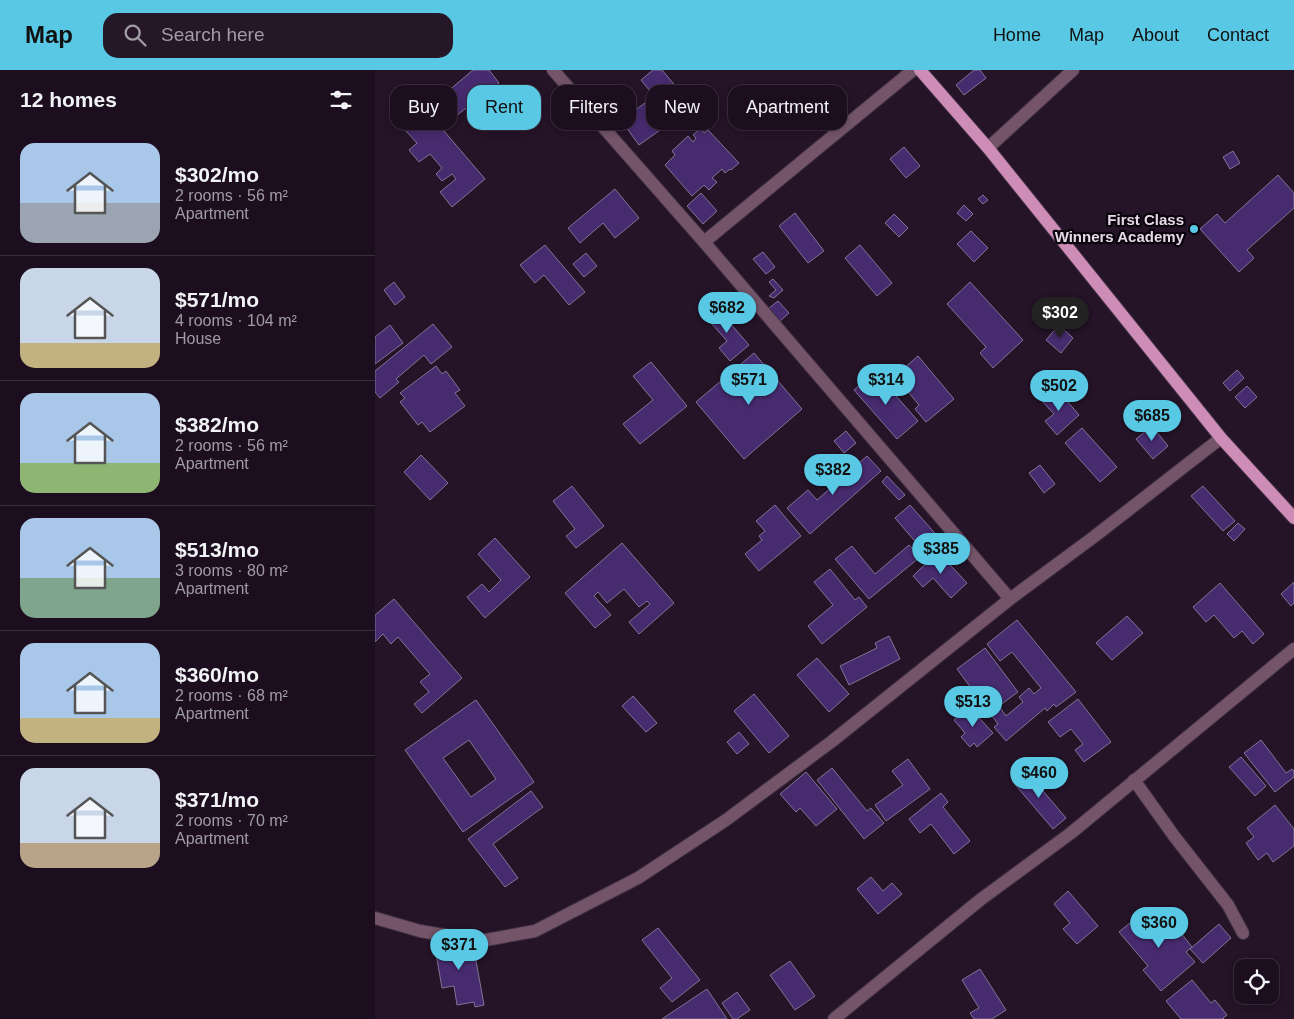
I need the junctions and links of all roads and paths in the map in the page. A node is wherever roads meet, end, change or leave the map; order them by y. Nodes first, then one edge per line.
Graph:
1 (553, 70) edge
2 (913, 70) edge
3 (920, 70) edge
4 (1073, 70) edge
5 (988, 148) junction
6 (703, 242) junction
7 (1221, 438) junction
8 (1294, 518) edge
9 (1010, 599) junction
10 (1294, 649) edge
11 (1134, 780) junction
12 (375, 918) edge
13 (1243, 933) dead end
14 (833, 1019) edge

1 - 6 street
2 - 6 street
3 - 5 main road
4 - 5 street
5 - 7 main road
6 - 9 street
7 - 8 main road
7 - 9 street
9 - 12 street
10 - 11 street
11 - 13 street
11 - 14 street

